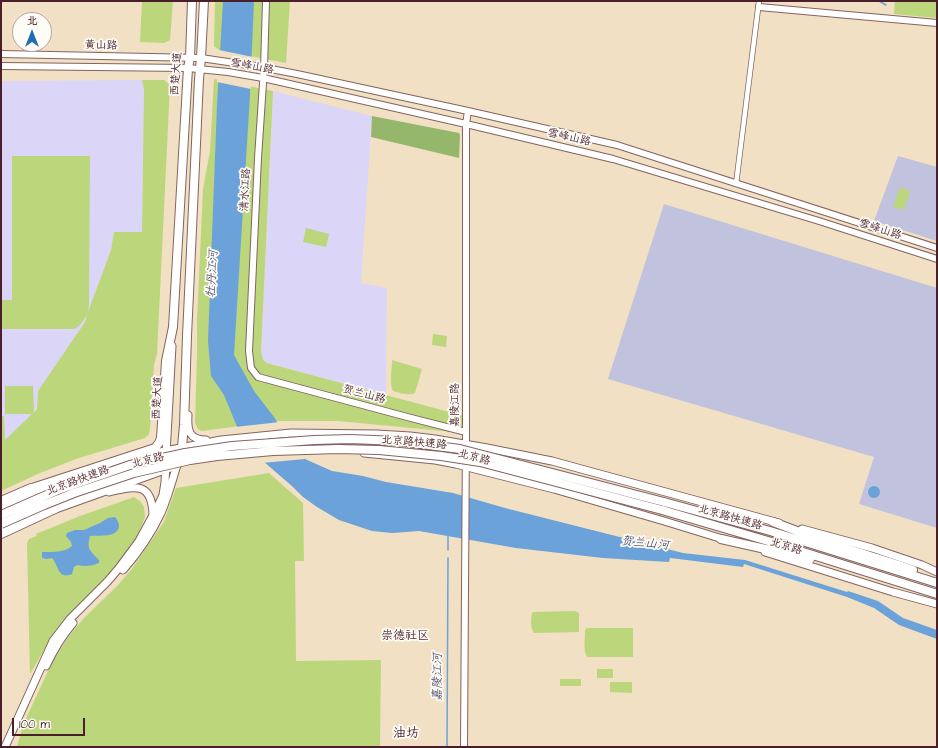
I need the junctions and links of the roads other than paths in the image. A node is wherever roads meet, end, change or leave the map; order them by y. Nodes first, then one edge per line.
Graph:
1 (192, 1) edge
2 (204, 1) edge
3 (266, 1) edge
4 (759, 4) edge
5 (937, 23) edge
6 (1, 54) edge
7 (190, 58) junction
8 (201, 58) junction
9 (1, 66) edge
10 (188, 68) junction
11 (264, 68) junction
12 (200, 69) junction
13 (263, 78) junction
14 (468, 111) junction
15 (466, 124) junction
16 (736, 184) junction
17 (937, 248) edge
18 (937, 259) edge
19 (187, 326) junction
20 (173, 327) junction
21 (258, 377) joint
22 (466, 432) junction
23 (220, 440) junction
24 (465, 444) junction
25 (182, 447) junction
26 (166, 450) junction
27 (118, 462) junction
28 (177, 465) junction
29 (465, 466) junction
30 (166, 468) junction
31 (56, 480) junction
32 (82, 499) junction
33 (1, 501) edge
34 (1, 509) edge
35 (1, 515) edge
36 (153, 515) junction
37 (774, 522) junction
38 (1, 524) edge
39 (1, 529) edge
40 (1, 534) edge
41 (721, 539) junction
42 (937, 572) edge
43 (937, 582) edge
44 (933, 592) edge
45 (937, 604) edge
46 (5, 747) edge
47 (10, 747) edge
48 (464, 747) edge

1 - 7 highway, 西楚大道
2 - 8 highway, 西楚大道
3 - 11 main road, 清水江路
4 - 5 main road
4 - 16 street
6 - 7 main road, 黄山路
7 - 8 main road, 黄山路
7 - 10 highway, 西楚大道
8 - 11 main road, 雪峰山路
8 - 12 highway
9 - 10 main road, 黄山路
10 - 12 main road, 雪峰山路
10 - 20 highway, 西楚大道
11 - 13 main road, 清水江路
11 - 14 main road, 雪峰山路
12 - 13 main road, 雪峰山路
12 - 19 highway, 西楚大道
13 - 15 main road, 雪峰山路
13 - 21 main road, 清水江路
14 - 15 main road, 嘉陵江路
14 - 16 main road, 雪峰山路
15 - 18 main road, 雪峰山路
15 - 22 main road, 嘉陵江路
16 - 17 main road, 雪峰山路
19 - 23 main road
19 - 25 highway, 西楚大道
20 - 26 main road, 西楚大道
20 - 31 highway
21 - 22 main road, 贺兰山路
22 - 24 main road, 嘉陵江路
23 - 24 main road, 北京路
23 - 25 main road, 北京路
24 - 29 main road, 嘉陵江路
24 - 37 main road, 北京路
25 - 26 main road, 北京路
25 - 28 highway, 西楚大道
26 - 27 main road, 北京路
26 - 30 main road, 西楚大道
27 - 31 highway
27 - 34 main road, 北京路
28 - 29 main road, 北京路, bridge
28 - 30 highway
28 - 47 main road, 西楚大道
29 - 41 main road, 北京路
29 - 48 main road, 嘉陵江路
30 - 32 highway
30 - 36 main road, 西楚大道
30 - 39 main road, 北京路
31 - 33 highway
32 - 36 main road
32 - 40 highway
35 - 43 highway, 北京路快速路, bridge
36 - 46 main road, 西楚大道
37 - 42 main road, 北京路
37 - 43 highway
38 - 44 highway, 北京路快速路, bridge
41 - 44 highway
41 - 45 main road, 北京路

